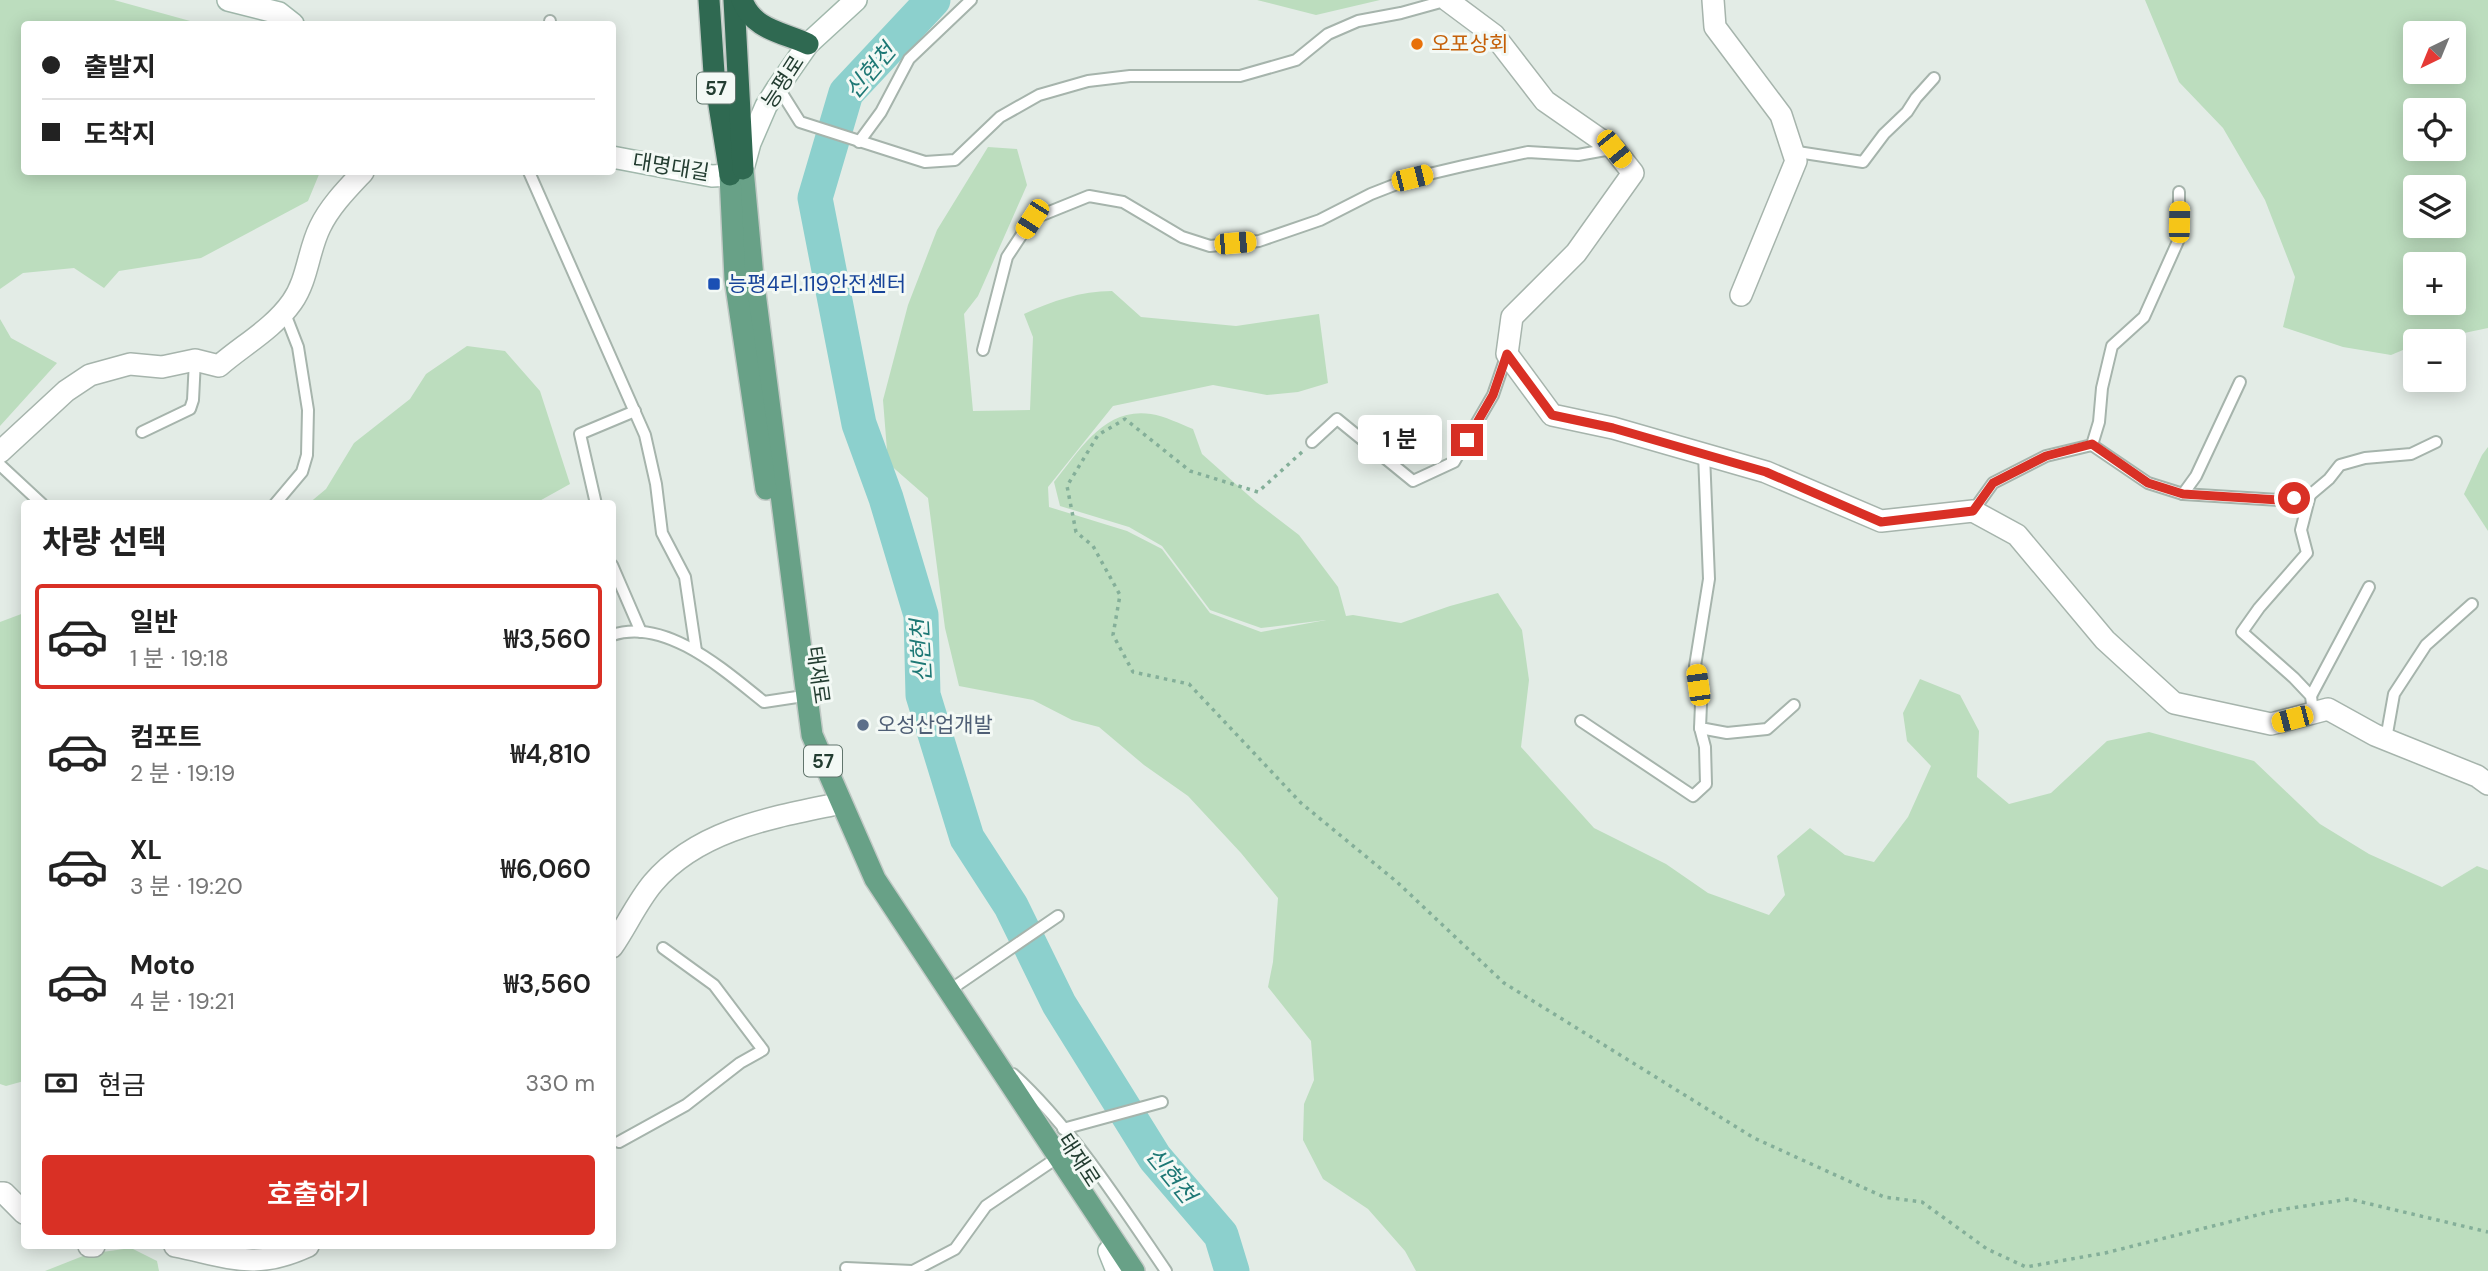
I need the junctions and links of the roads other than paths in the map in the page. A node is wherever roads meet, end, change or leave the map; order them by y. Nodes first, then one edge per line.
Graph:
1 (228, 0) edge
2 (709, 0) edge
3 (734, 0) edge
4 (741, 0) edge
5 (856, 0) edge
6 (971, 0) edge
7 (1447, 0) edge
8 (1713, 0) edge
9 (285, 12) edge
10 (808, 44) junction
11 (1934, 78) dead end
12 (778, 87) junction
13 (859, 142) junction
14 (1614, 149) junction
15 (1791, 151) junction
16 (616, 159) edge
17 (736, 172) junction
18 (360, 175) edge
19 (530, 175) edge
20 (2179, 192) dead end
21 (1741, 295) dead end
22 (284, 311) junction
23 (983, 350) dead end
24 (1507, 354) junction
25 (195, 360) junction
26 (2240, 382) dead end
27 (635, 411) junction
28 (142, 432) dead end
29 (1312, 442) road end
30 (2436, 442) dead end
31 (2092, 444) junction
32 (0, 452) edge
33 (1704, 454) junction
34 (0, 465) edge
35 (2183, 494) junction
36 (2310, 495) junction
37 (38, 500) edge
38 (278, 500) edge
39 (595, 500) edge
40 (1973, 511) junction
41 (616, 575) edge
42 (2369, 587) dead end
43 (2472, 604) dead end
44 (640, 632) junction
45 (616, 634) edge
46 (696, 651) junction
47 (797, 697) junction
48 (1794, 705) dead end
49 (2312, 705) junction
50 (1581, 721) dead end
51 (1700, 728) junction
52 (2386, 739) junction
53 (2488, 784) edge
54 (832, 805) junction
55 (1058, 916) dead end
56 (616, 941) edge
57 (663, 948) dead end
58 (947, 992) junction
59 (990, 1054) junction
60 (1162, 1102) dead end
61 (1063, 1129) junction
62 (616, 1140) edge
63 (1051, 1162) junction
64 (0, 1193) edge
65 (21, 1210) edge
66 (186, 1249) edge
67 (303, 1249) edge
68 (1113, 1261) edge
69 (846, 1268) dead end
70 (913, 1271) edge
71 (1123, 1271) edge
72 (1134, 1271) edge
73 (1166, 1271) edge

1 - 9 street
2 - 17 highway, 태재로 / 57
3 - 17 highway, 태재로 / 57
4 - 10 highway
5 - 10 street, 능평로
6 - 13 lane
7 - 13 lane
7 - 14 street
8 - 15 street
10 - 12 street, 능평로
11 - 15 lane
12 - 13 lane
12 - 17 street, 능평로
14 - 23 lane
14 - 24 street
15 - 21 street
16 - 17 street, 대명대길
17 - 47 main road, 태재로 / 57
17 - 58 main road, 태재로 / 57
18 - 22 street
19 - 27 lane
20 - 31 lane
22 - 25 street
22 - 38 lane
24 - 29 lane
24 - 33 street
25 - 28 lane
25 - 32 street
26 - 35 lane
27 - 39 lane
27 - 46 lane
30 - 36 lane
31 - 35 lane
31 - 40 lane
33 - 40 street
33 - 51 lane
34 - 37 lane
35 - 36 lane
36 - 49 lane
40 - 49 street
41 - 44 lane
42 - 49 lane
43 - 52 lane
44 - 45 lane
44 - 46 lane
46 - 47 lane
47 - 54 main road, 태재로 / 57
48 - 51 lane
49 - 52 street
50 - 51 lane
52 - 53 street
54 - 56 street
54 - 63 main road, 태재로 / 57
55 - 58 lane
57 - 62 lane
58 - 59 main road, 태재로 / 57
59 - 61 lane
59 - 72 main road, 태재로 / 57
60 - 61 lane
61 - 73 lane
63 - 68 main road, 태재로 / 57
63 - 70 lane
64 - 65 street
66 - 67 street
68 - 71 main road, 태재로 / 57
69 - 70 lane

